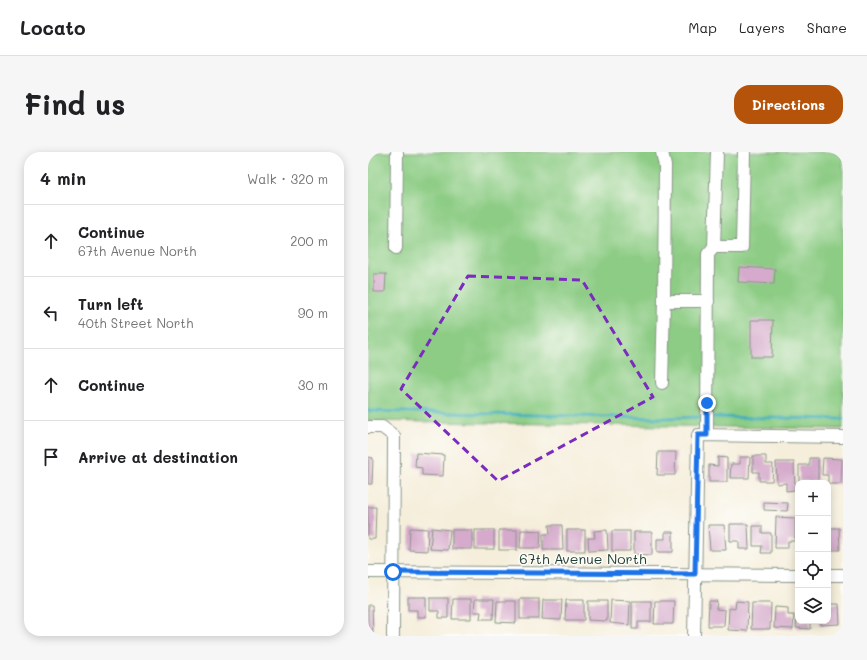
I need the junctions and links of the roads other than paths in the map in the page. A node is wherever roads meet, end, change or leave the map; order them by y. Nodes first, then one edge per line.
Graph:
1 (397, 152) edge
2 (662, 152) edge
3 (716, 152) edge
4 (744, 152) edge
5 (714, 247) junction
6 (396, 248) dead end
7 (664, 301) junction
8 (708, 301) junction
9 (662, 383) dead end
10 (368, 427) edge
11 (703, 435) junction
12 (843, 437) edge
13 (368, 572) edge
14 (393, 572) junction
15 (695, 574) junction
16 (795, 575) edge
17 (831, 575) edge
18 (843, 575) edge
19 (393, 636) edge
20 (694, 636) edge

1 - 6 street
2 - 7 street
3 - 5 street
4 - 5 street
5 - 8 street
7 - 8 street
7 - 9 street
8 - 11 street
10 - 14 street
11 - 12 street
11 - 15 street
13 - 14 street, 67th Avenue North
14 - 15 street, 67th Avenue North
14 - 19 street
15 - 16 street, 67th Avenue North
15 - 20 street
17 - 18 street

